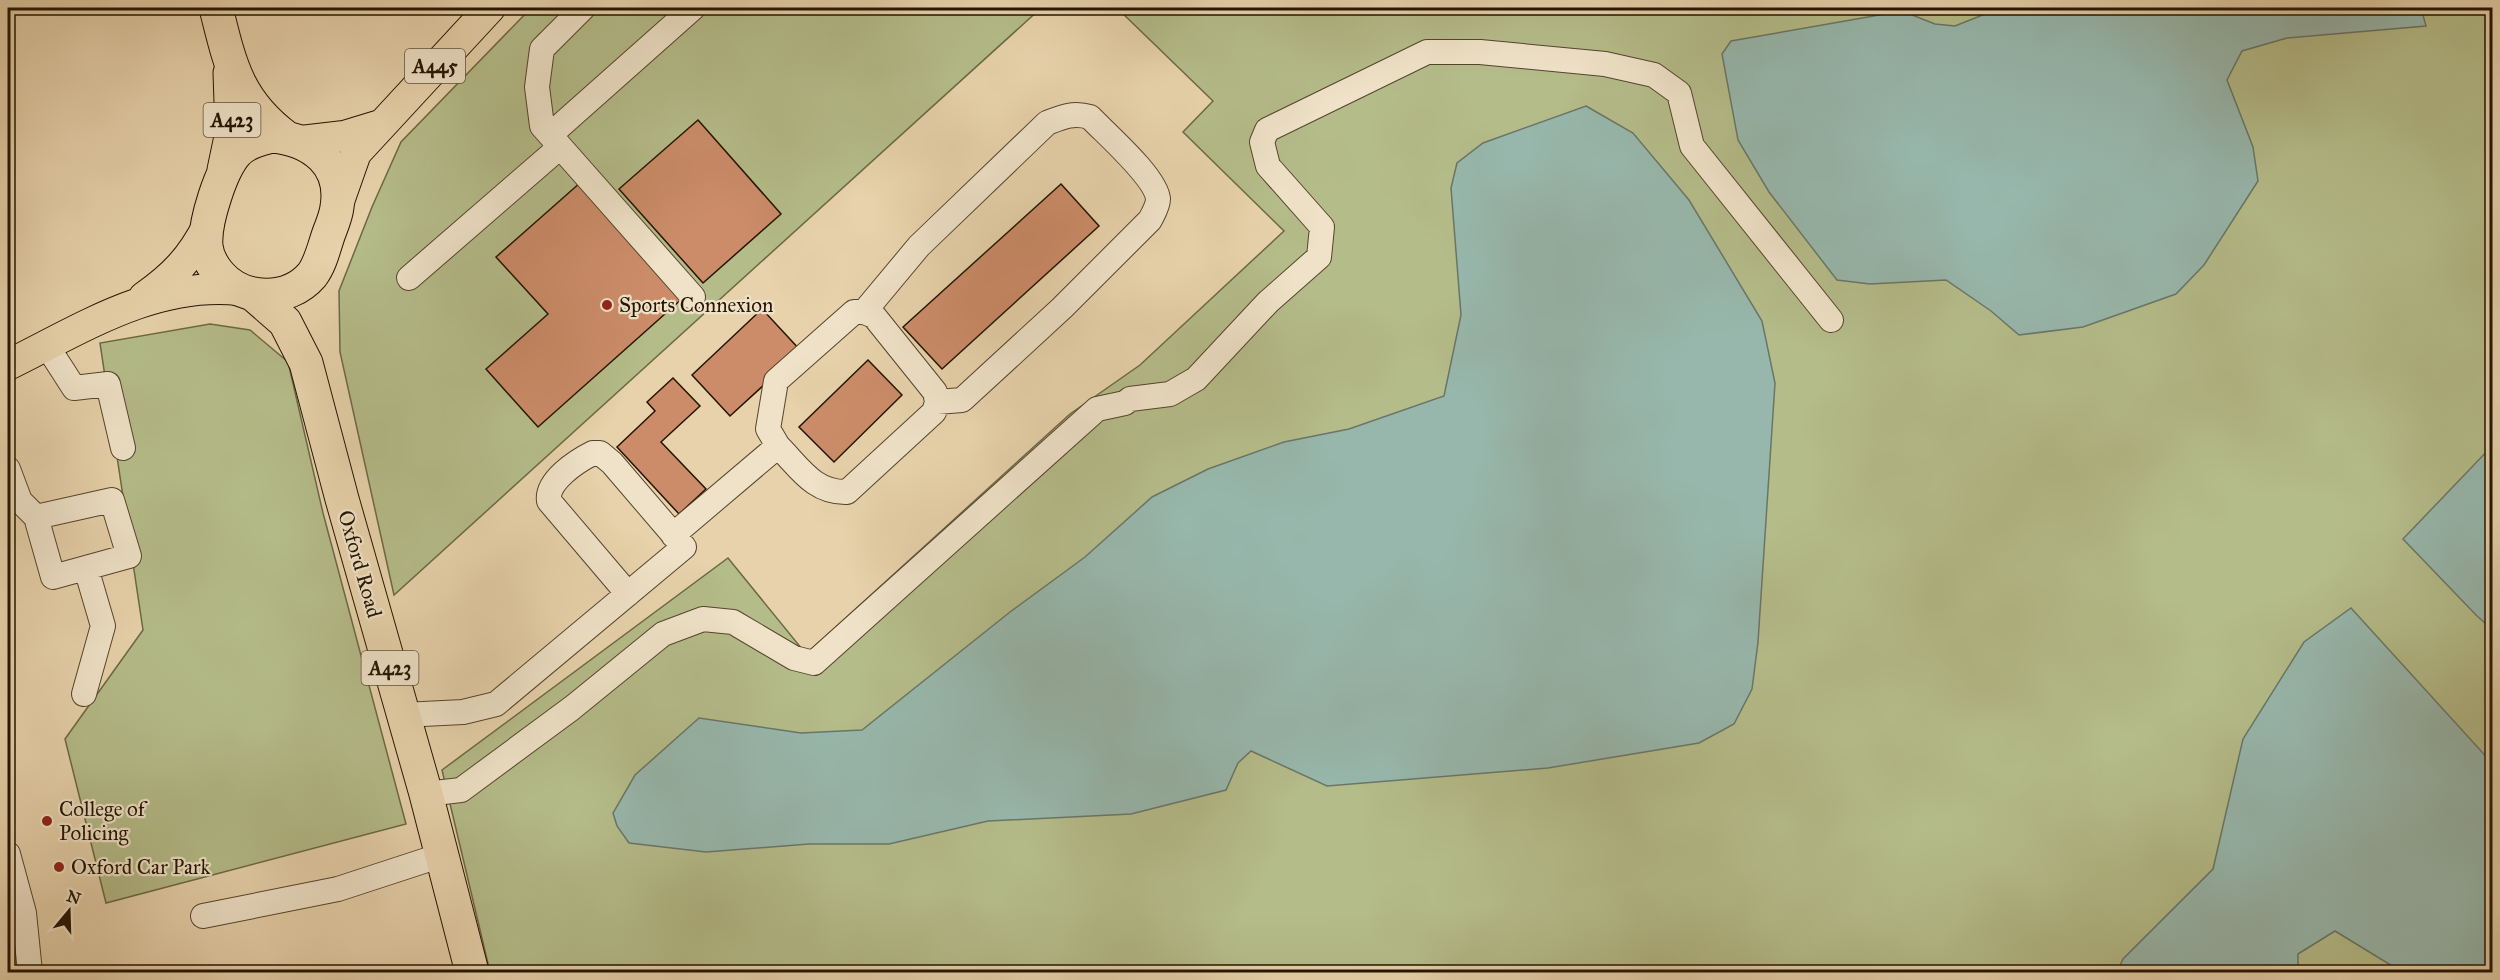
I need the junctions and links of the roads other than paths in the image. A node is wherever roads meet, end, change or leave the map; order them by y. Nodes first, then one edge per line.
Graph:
1 (216, 8) edge
2 (490, 8) edge
3 (583, 8) edge
4 (693, 8) edge
5 (229, 61) junction
6 (381, 125) junction
7 (294, 140) junction
8 (555, 141) junction
9 (222, 178) junction
10 (337, 208) junction
11 (208, 225) junction
12 (319, 264) junction
13 (408, 278) dead end
14 (247, 293) junction
15 (693, 297) dead end
16 (137, 303) junction
17 (864, 312) junction
18 (1831, 320) dead end
19 (47, 346) junction
20 (306, 363) junction
21 (8, 365) edge
22 (937, 402) junction
23 (778, 446) junction
24 (123, 448) dead end
25 (8, 469) edge
26 (36, 517) junction
27 (679, 541) junction
28 (86, 568) junction
29 (628, 594) junction
30 (84, 694) dead end
31 (403, 715) junction
32 (426, 794) junction
33 (8, 854) edge
34 (442, 855) junction
35 (203, 916) dead end
36 (30, 972) edge
37 (472, 972) edge

1 - 5 highway, A423
2 - 6 main road, A445
3 - 8 lane
4 - 8 lane
5 - 7 highway, A423
5 - 9 highway, A423
6 - 7 main road
6 - 10 main road, A445
7 - 9 highway
7 - 10 highway
8 - 13 lane
8 - 15 lane
9 - 11 highway
10 - 12 highway
11 - 14 highway
11 - 16 main road
12 - 14 highway
12 - 20 highway, Oxford Road / A423
14 - 16 main road
14 - 20 highway, Oxford Road / A423
16 - 19 main road
17 - 22 lane
17 - 22 lane
17 - 23 lane
18 - 32 lane
19 - 21 main road
19 - 24 lane
20 - 31 highway, Oxford Road / A423
22 - 23 lane
23 - 27 lane
25 - 26 lane
26 - 28 lane
26 - 28 lane
27 - 29 lane
27 - 29 lane
28 - 30 lane
29 - 31 lane
31 - 32 highway, Oxford Road / A423
32 - 34 highway, Oxford Road / A423
33 - 36 lane
34 - 35 lane
34 - 37 highway, Oxford Road / A423

